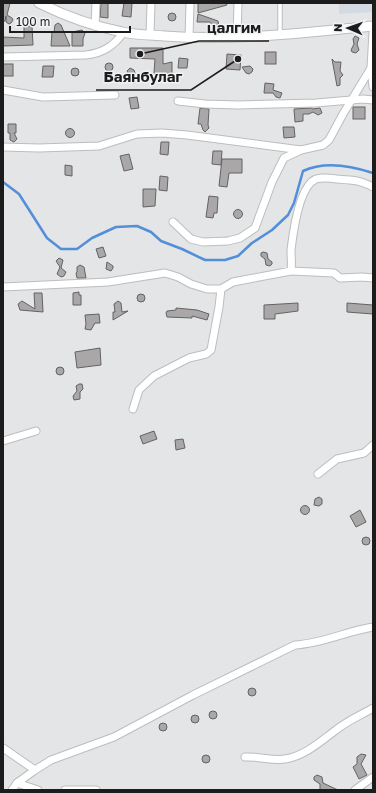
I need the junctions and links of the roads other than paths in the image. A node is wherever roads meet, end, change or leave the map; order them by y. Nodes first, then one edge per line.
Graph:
1 (39, 3) edge
2 (96, 3) edge
3 (151, 3) edge
4 (190, 3) edge
5 (238, 3) edge
6 (280, 3) edge
7 (95, 26) junction
8 (373, 26) edge
9 (373, 32) edge
10 (123, 33) junction
11 (150, 35) junction
12 (280, 35) junction
13 (237, 37) junction
14 (189, 38) junction
15 (3, 57) edge
16 (371, 68) junction
17 (373, 87) edge
18 (3, 90) edge
19 (115, 95) dead end
20 (178, 100) dead end
21 (351, 100) junction
22 (373, 100) edge
23 (3, 147) edge
24 (301, 150) junction
25 (373, 187) edge
26 (173, 222) dead end
27 (291, 271) junction
28 (372, 278) edge
29 (3, 286) edge
30 (220, 289) junction
31 (133, 409) dead end
32 (36, 431) dead end
33 (3, 442) edge
34 (373, 445) edge
35 (318, 474) dead end
36 (373, 627) edge
37 (373, 708) edge
38 (3, 748) edge
39 (245, 757) dead end
40 (35, 770) junction
41 (373, 777) edge
42 (17, 783) junction
43 (12, 790) edge
44 (38, 790) edge
45 (65, 790) edge
46 (96, 790) edge
47 (355, 790) edge

1 - 7 street
2 - 7 street
3 - 11 street
4 - 14 street
5 - 13 street
6 - 12 lane
7 - 10 street
8 - 12 street
9 - 16 street
10 - 11 street
10 - 15 street
11 - 14 street
12 - 13 street
13 - 14 street
16 - 17 street
16 - 21 street
18 - 19 street
20 - 21 street
21 - 22 street
21 - 24 street
23 - 24 street
24 - 26 street
25 - 27 street
27 - 28 street
27 - 30 street
29 - 30 street
30 - 31 street
32 - 33 street
34 - 35 street
36 - 40 street
37 - 39 street
38 - 40 street
40 - 42 street
41 - 47 street
42 - 43 street
42 - 44 street
45 - 46 street

